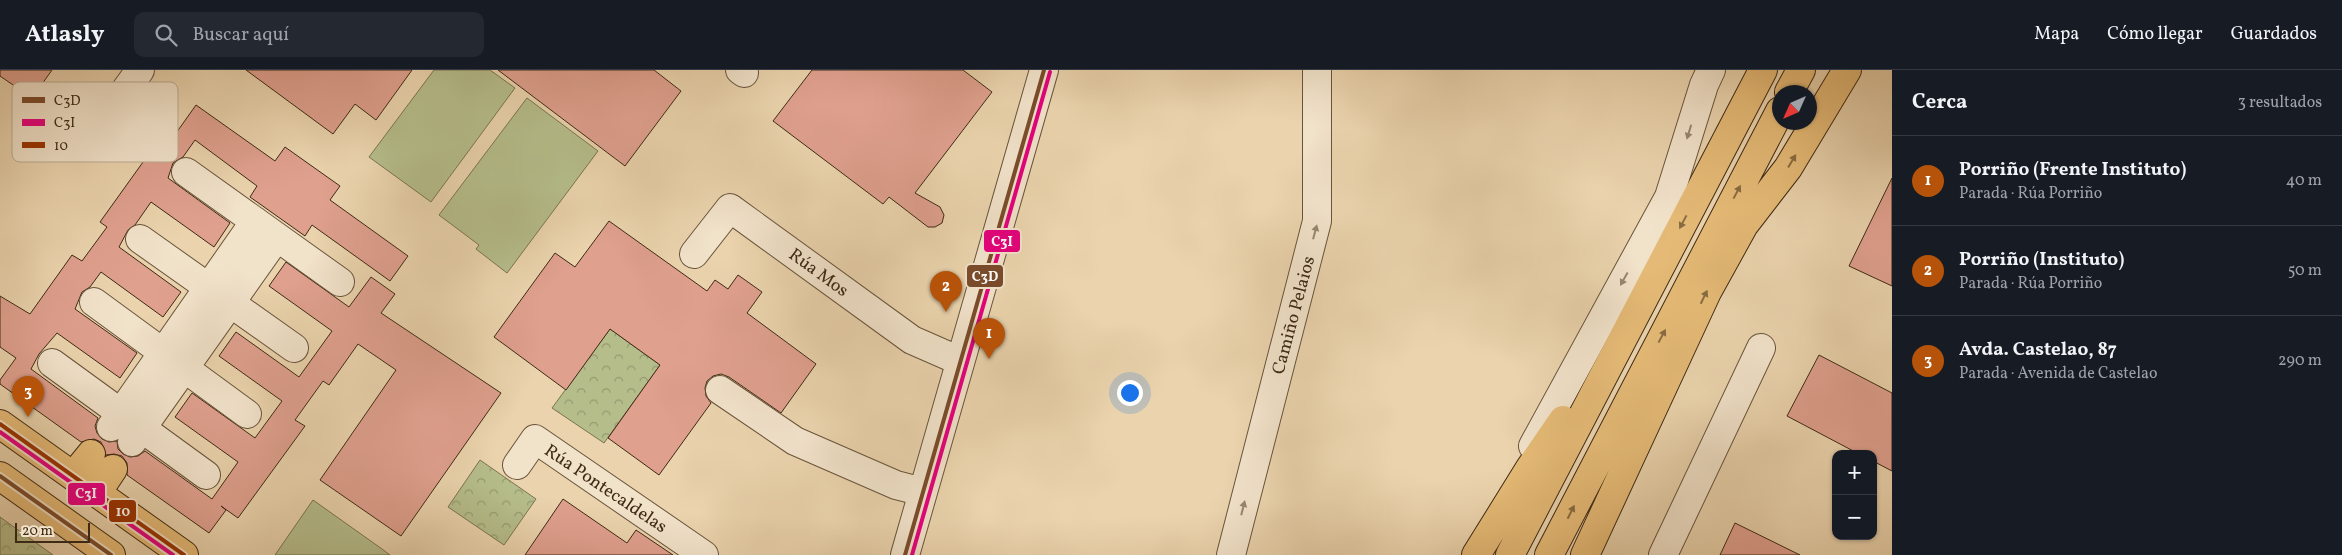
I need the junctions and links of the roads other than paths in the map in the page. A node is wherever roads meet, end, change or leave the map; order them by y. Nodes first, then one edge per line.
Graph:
1 (140, 70) edge
2 (1044, 70) edge
3 (1317, 70) edge
4 (1711, 70) edge
5 (1762, 70) edge
6 (1801, 70) edge
7 (1847, 70) edge
8 (131, 82) edge
9 (1793, 85) edge
10 (1772, 126) edge
11 (186, 172) dead end
12 (255, 221) junction
13 (277, 237) junction
14 (140, 239) dead end
15 (694, 254) dead end
16 (340, 282) dead end
17 (209, 288) junction
18 (94, 302) dead end
19 (231, 303) junction
20 (1628, 327) junction
21 (294, 348) dead end
22 (1761, 348) dead end
23 (172, 360) junction
24 (960, 361) junction
25 (52, 362) dead end
26 (1648, 363) junction
27 (720, 390) dead end
28 (247, 414) dead end
29 (0, 424) edge
30 (126, 427) junction
31 (517, 465) dead end
32 (1625, 468) junction
33 (206, 475) dead end
34 (0, 476) edge
35 (73, 476) junction
36 (923, 492) junction
37 (97, 493) junction
38 (111, 555) edge
39 (184, 555) edge
40 (704, 555) edge
41 (905, 555) edge
42 (1231, 555) edge
43 (1475, 555) edge
44 (1510, 555) edge
45 (1549, 555) edge
46 (1585, 555) edge
47 (1663, 555) edge

1 - 8 street
2 - 24 street
42 -> 3 street, Camiño Pelaios
4 -> 43 street
5 -> 20 main road
6 - 9 main road
32 -> 7 main road
26 -> 10 main road
11 - 12 street
12 - 13 street
12 - 17 street
13 - 16 street
13 - 19 street
14 - 17 street
15 - 24 street, Rúa Mos
17 - 19 street
17 - 23 street
18 - 23 street
19 - 21 street
19 - 23 street
20 - 43 main road
20 - 44 main road
22 - 47 street
23 - 28 street
23 - 30 street
24 - 36 street
25 - 30 street
26 - 32 main road
45 -> 26 main road
27 - 36 street
29 - 35 main road
30 - 33 street
31 - 40 street, Rúa Pontecaldelas
32 - 46 main road
34 - 38 main road
35 - 37 main road
35 - 37 main road
36 - 41 street
37 - 39 main road

